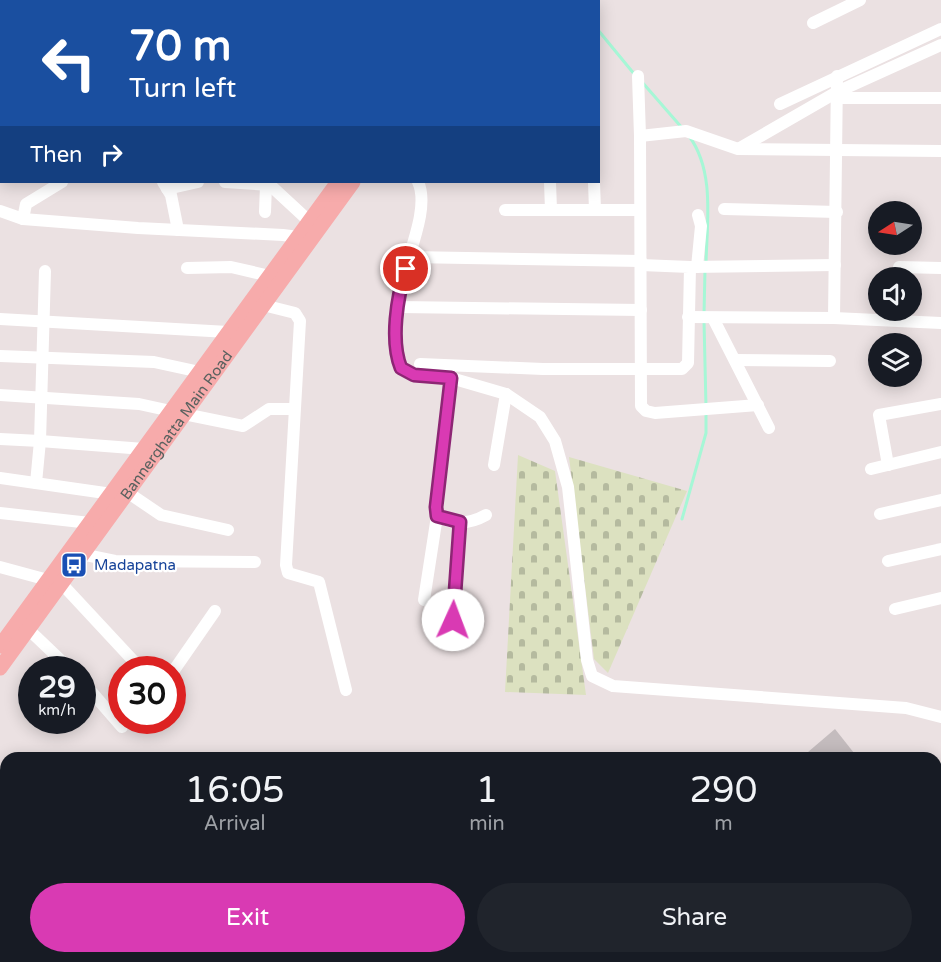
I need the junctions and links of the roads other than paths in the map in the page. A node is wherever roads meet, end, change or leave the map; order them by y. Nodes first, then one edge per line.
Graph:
1 (860, 0) edge
2 (813, 23) dead end
3 (941, 29) edge
4 (941, 45) edge
5 (638, 76) dead end
6 (837, 76) junction
7 (837, 95) junction
8 (941, 98) edge
9 (780, 104) dead end
10 (640, 136) junction
11 (837, 148) junction
12 (738, 149) junction
13 (941, 151) edge
14 (60, 183) edge
15 (187, 183) edge
16 (239, 183) edge
17 (337, 183) edge
18 (352, 183) edge
19 (418, 183) edge
20 (550, 183) edge
21 (594, 183) edge
22 (165, 185) edge
23 (266, 185) junction
24 (724, 209) dead end
25 (505, 210) dead end
26 (551, 210) junction
27 (595, 210) junction
28 (639, 210) junction
29 (0, 211) edge
30 (265, 212) dead end
31 (837, 212) junction
32 (698, 215) dead end
33 (23, 219) junction
34 (310, 222) junction
35 (178, 230) junction
36 (303, 241) junction
37 (409, 257) junction
38 (641, 263) junction
39 (834, 265) junction
40 (694, 267) junction
41 (187, 268) dead end
42 (922, 268) edge
43 (941, 268) edge
44 (45, 271) dead end
45 (270, 276) junction
46 (263, 305) junction
47 (399, 307) junction
48 (641, 310) junction
49 (688, 317) junction
50 (712, 318) junction
51 (834, 318) junction
52 (0, 319) edge
53 (44, 322) junction
54 (941, 322) edge
55 (228, 333) junction
56 (0, 356) edge
57 (43, 358) junction
58 (735, 360) junction
59 (830, 361) dead end
60 (420, 364) dead end
61 (639, 368) junction
62 (200, 372) junction
63 (451, 378) junction
64 (506, 394) junction
65 (0, 395) edge
66 (42, 397) junction
67 (941, 404) edge
68 (758, 405) junction
69 (294, 409) junction
70 (178, 413) junction
71 (770, 428) dead end
72 (0, 439) edge
73 (40, 441) junction
74 (144, 449) junction
75 (941, 452) edge
76 (494, 465) dead end
77 (888, 465) junction
78 (871, 469) dead end
79 (0, 478) edge
80 (36, 483) junction
81 (119, 493) junction
82 (941, 500) edge
83 (0, 513) edge
84 (880, 514) dead end
85 (486, 515) dead end
86 (437, 516) junction
87 (460, 522) junction
88 (90, 523) junction
89 (228, 530) dead end
90 (941, 549) edge
91 (81, 555) junction
92 (888, 561) dead end
93 (255, 562) dead end
94 (0, 567) edge
95 (55, 581) junction
96 (941, 598) edge
97 (424, 600) dead end
98 (895, 609) dead end
99 (215, 611) dead end
100 (28, 629) junction
101 (474, 633) dead end
102 (0, 646) edge
103 (56, 656) edge
104 (128, 656) edge
105 (184, 656) edge
106 (0, 668) edge
107 (346, 690) dead end
108 (96, 697) edge
109 (108, 711) edge
110 (941, 717) edge

1 - 2 street
3 - 6 street
4 - 7 street
5 - 10 street
6 - 7 street
6 - 9 street
7 - 8 street
7 - 11 street
7 - 12 street
10 - 12 street
10 - 28 street
11 - 12 street
11 - 13 street
11 - 31 street
14 - 33 street
15 - 22 street
16 - 23 street
17 - 34 main road
18 - 36 main road, Bannerghatta Main Road
19 - 37 street
20 - 26 street
21 - 27 street
22 - 35 street
23 - 30 street
23 - 34 street
24 - 31 street
25 - 26 street
26 - 27 street
27 - 28 street
28 - 38 street
29 - 33 street
31 - 39 street
32 - 40 street
33 - 35 street
34 - 36 main road
35 - 36 street
36 - 45 main road
36 - 46 main road, Bannerghatta Main Road
37 - 38 street
37 - 47 street
38 - 40 street
38 - 48 street
39 - 40 street
39 - 51 street
40 - 49 street
41 - 45 street
42 - 43 street
44 - 53 street
45 - 55 main road
46 - 69 street
46 - 70 main road, Bannerghatta Main Road
47 - 48 street
47 - 63 street
48 - 61 street
49 - 50 street
49 - 61 street
50 - 51 street
50 - 58 street
51 - 54 street
52 - 53 street
53 - 55 street
53 - 57 street
55 - 62 main road
56 - 57 street
57 - 62 street
57 - 66 street
58 - 59 street
58 - 68 street
60 - 61 street
61 - 68 street
62 - 70 main road
63 - 64 street
63 - 86 street
64 - 76 street
64 - 110 street
65 - 66 street
66 - 70 street
66 - 73 street
67 - 77 street
68 - 71 street
69 - 70 street
69 - 107 street
70 - 74 main road
70 - 81 main road, Bannerghatta Main Road
72 - 73 street
73 - 74 street
73 - 80 street
74 - 81 main road
75 - 77 street
77 - 78 street
79 - 80 street
80 - 81 street
81 - 88 main road
81 - 89 street
81 - 91 main road, Bannerghatta Main Road
82 - 84 street
83 - 88 street
85 - 87 street
86 - 87 street
86 - 97 street
87 - 101 street
88 - 95 main road
90 - 92 street
91 - 93 street
91 - 95 main road, Bannerghatta Main Road
94 - 95 street
95 - 100 main road, Bannerghatta Main Road
95 - 102 main road
95 - 104 street
96 - 98 street
99 - 105 street
100 - 103 street
100 - 106 main road, Bannerghatta Main Road
108 - 109 street

